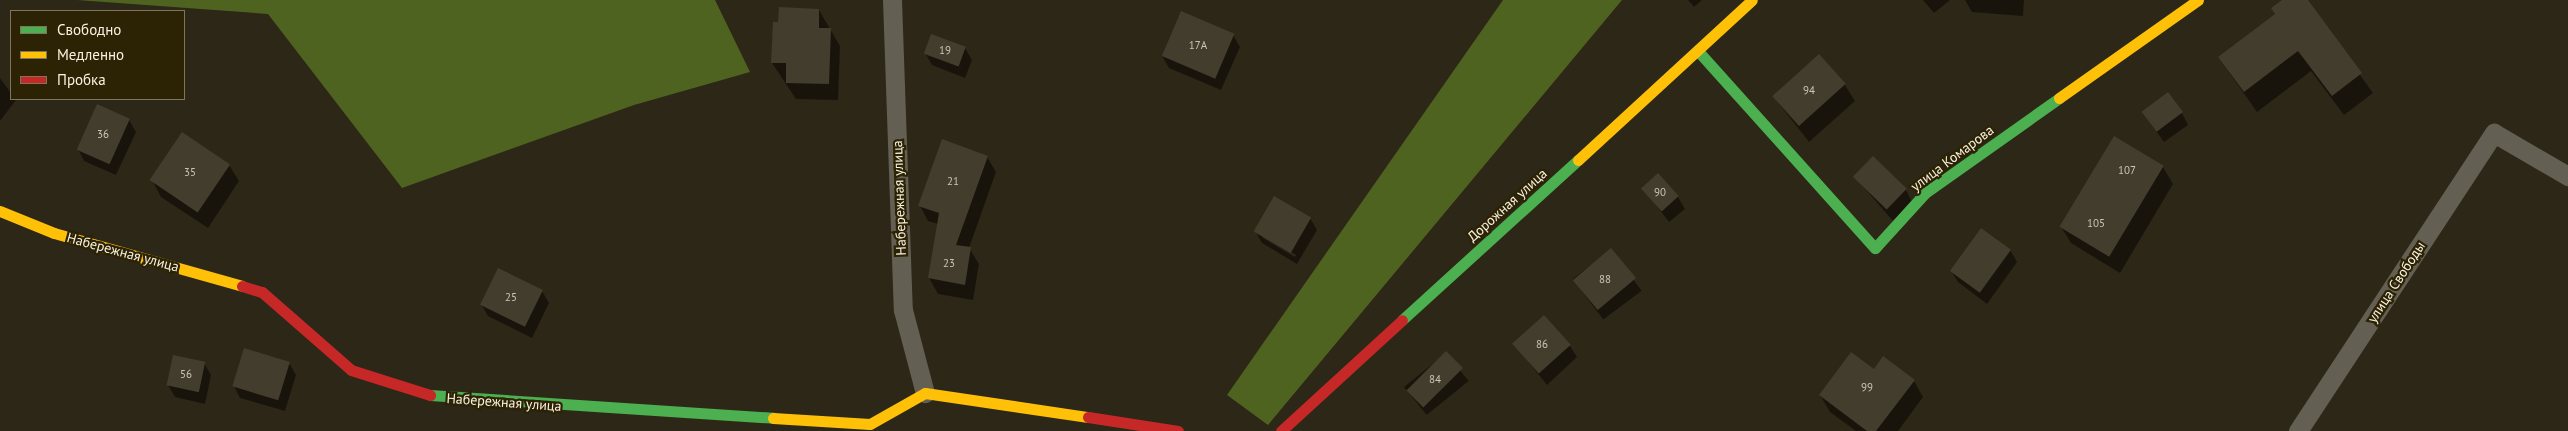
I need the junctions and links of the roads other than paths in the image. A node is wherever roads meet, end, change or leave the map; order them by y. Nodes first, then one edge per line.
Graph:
1 (892, 0) edge
2 (1752, 0) edge
3 (2198, 0) edge
4 (1698, 51) junction
5 (2568, 176) edge
6 (0, 211) edge
7 (925, 393) junction
8 (1178, 431) edge
9 (1281, 431) edge
10 (2298, 431) edge

1 - 7 street, Набережная улица
2 - 4 street, Дорожная улица
3 - 4 street, улица Комарова
4 - 9 street, Дорожная улица
5 - 10 street, улица Свободы
6 - 7 street, Набережная улица
7 - 8 street

